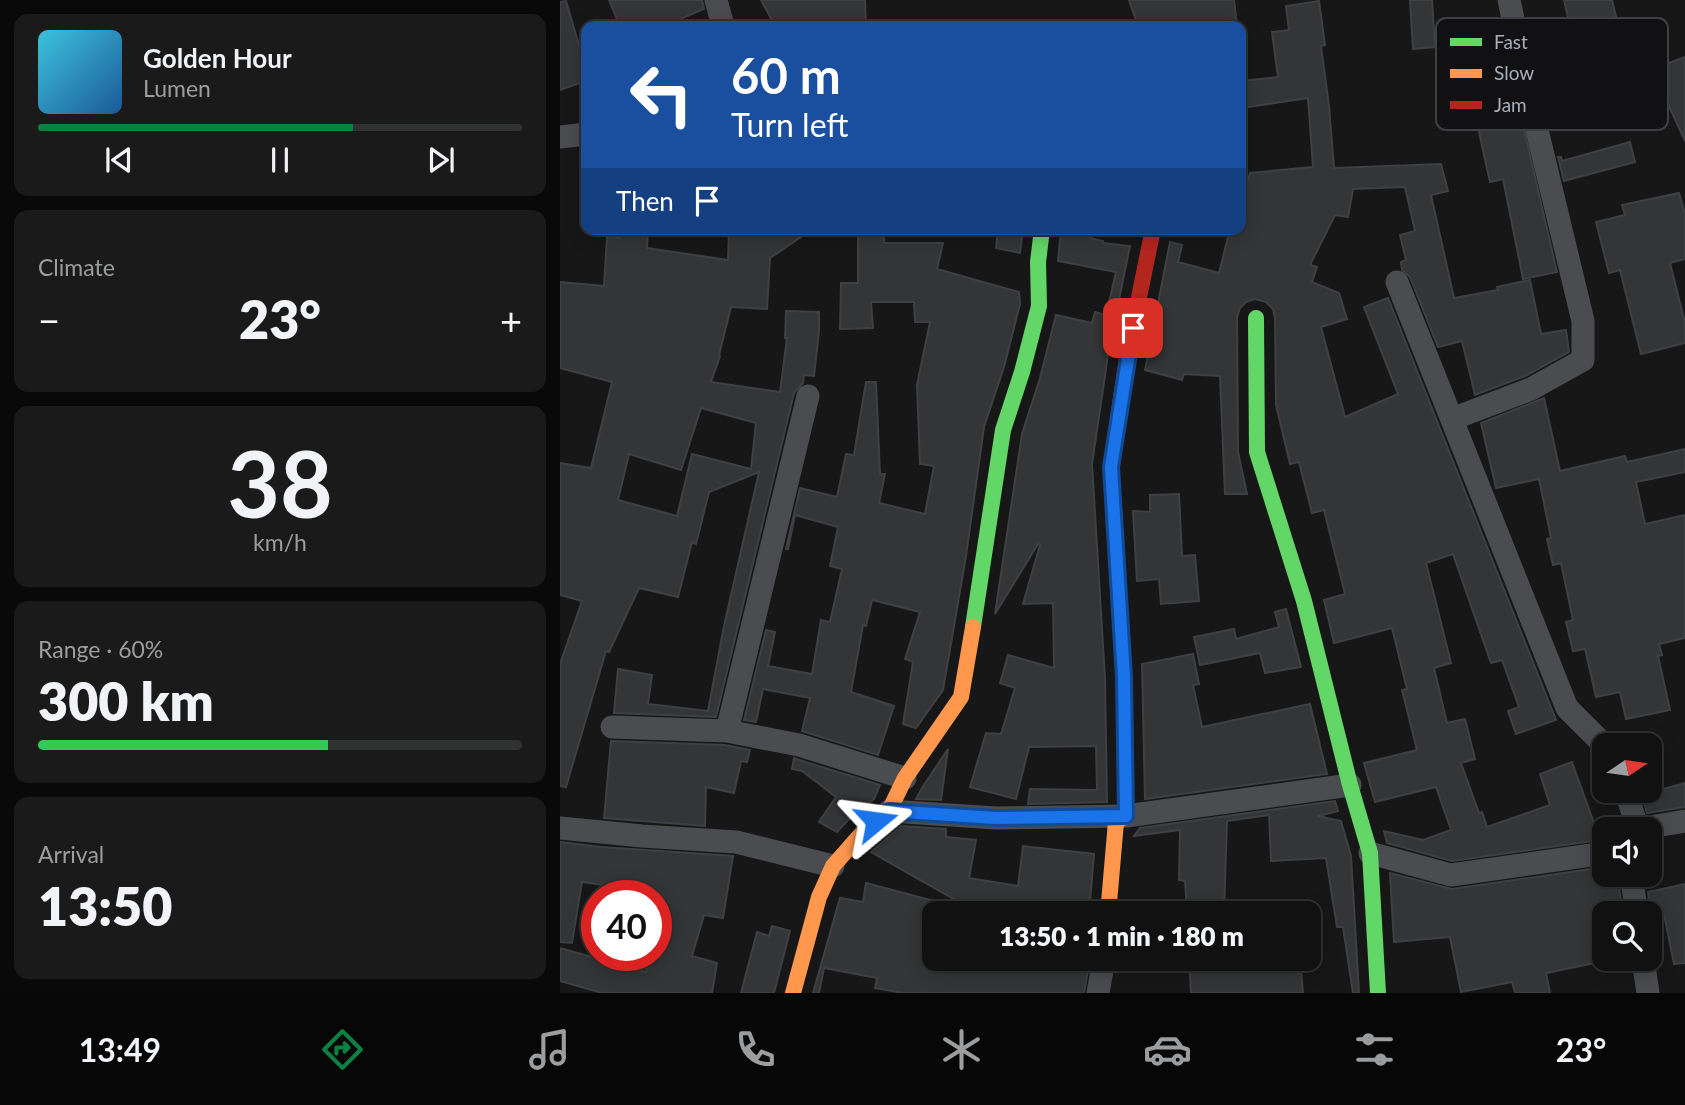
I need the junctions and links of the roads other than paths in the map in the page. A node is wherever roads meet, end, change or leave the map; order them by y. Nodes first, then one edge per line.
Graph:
1 (716, 0) edge
2 (1509, 0) edge
3 (1513, 18) edge
4 (722, 21) edge
5 (1537, 130) edge
6 (581, 135) edge
7 (560, 137) edge
8 (1041, 235) edge
9 (1152, 235) edge
10 (1397, 282) dead end
11 (1256, 318) dead end
12 (808, 396) dead end
13 (1452, 419) junction
14 (612, 727) dead end
15 (727, 731) junction
16 (1592, 733) edge
17 (905, 778) junction
18 (1350, 785) junction
19 (889, 811) junction
20 (1126, 816) junction
21 (1685, 821) edge
22 (1662, 825) edge
23 (560, 828) edge
24 (1370, 853) junction
25 (1592, 855) edge
26 (833, 866) junction
27 (1109, 901) edge
28 (1102, 971) edge
29 (1645, 971) edge
30 (793, 993) edge
31 (1098, 993) edge
32 (1378, 993) edge
33 (1648, 993) edge

1 - 4 street
2 - 3 street
5 - 13 street
6 - 7 street
8 - 17 street
9 - 20 street
10 - 13 street
11 - 18 street
12 - 15 street
13 - 16 street
14 - 15 street
15 - 17 street
17 - 19 street
18 - 20 street
18 - 24 street
19 - 20 street
19 - 26 street
20 - 27 street
21 - 22 street
23 - 26 street
24 - 25 street
24 - 32 street
26 - 30 street
28 - 31 street
29 - 33 street

